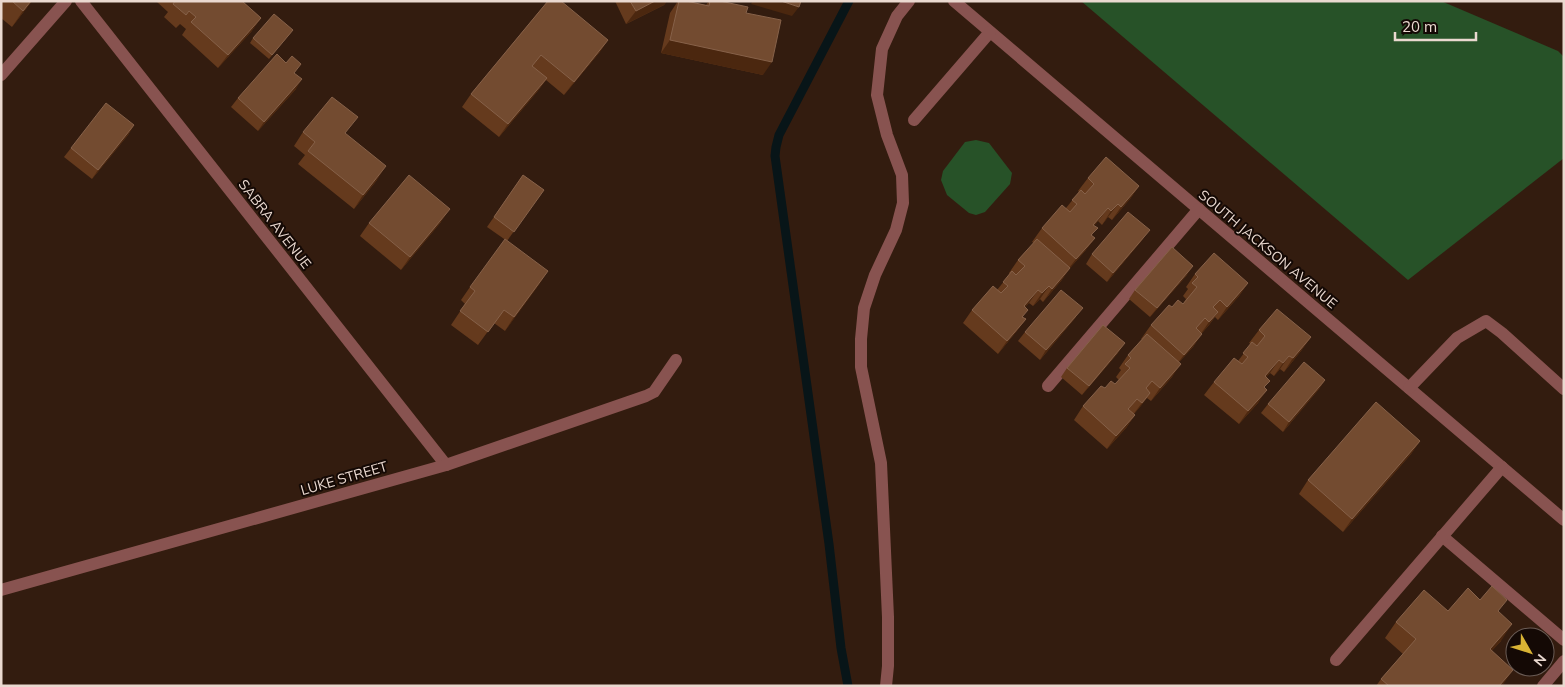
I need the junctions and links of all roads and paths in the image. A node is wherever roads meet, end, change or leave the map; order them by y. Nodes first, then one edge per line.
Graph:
1 (66, 1) edge
2 (81, 1) edge
3 (909, 1) edge
4 (954, 1) edge
5 (990, 32) junction
6 (1, 75) edge
7 (914, 120) dead end
8 (1199, 210) junction
9 (676, 360) dead end
10 (1048, 386) dead end
11 (1409, 388) junction
12 (1564, 389) edge
13 (446, 466) junction
14 (1502, 467) junction
15 (1564, 520) edge
16 (1442, 536) junction
17 (1, 590) edge
18 (1564, 640) edge
19 (1336, 660) dead end
20 (1564, 661) edge
21 (886, 686) edge
22 (1543, 686) edge

1 - 6 street
2 - 13 street, SABRA AVENUE
3 - 21 street
4 - 5 street, SOUTH JACKSON AVENUE
5 - 7 street
5 - 8 street, SOUTH JACKSON AVENUE
8 - 10 street
8 - 11 street, SOUTH JACKSON AVENUE
9 - 13 street, LUKE STREET
11 - 12 street
11 - 14 street, SOUTH JACKSON AVENUE
13 - 17 street, LUKE STREET
14 - 15 street, SOUTH JACKSON AVENUE
14 - 16 street
16 - 18 street
16 - 19 street
20 - 22 street

